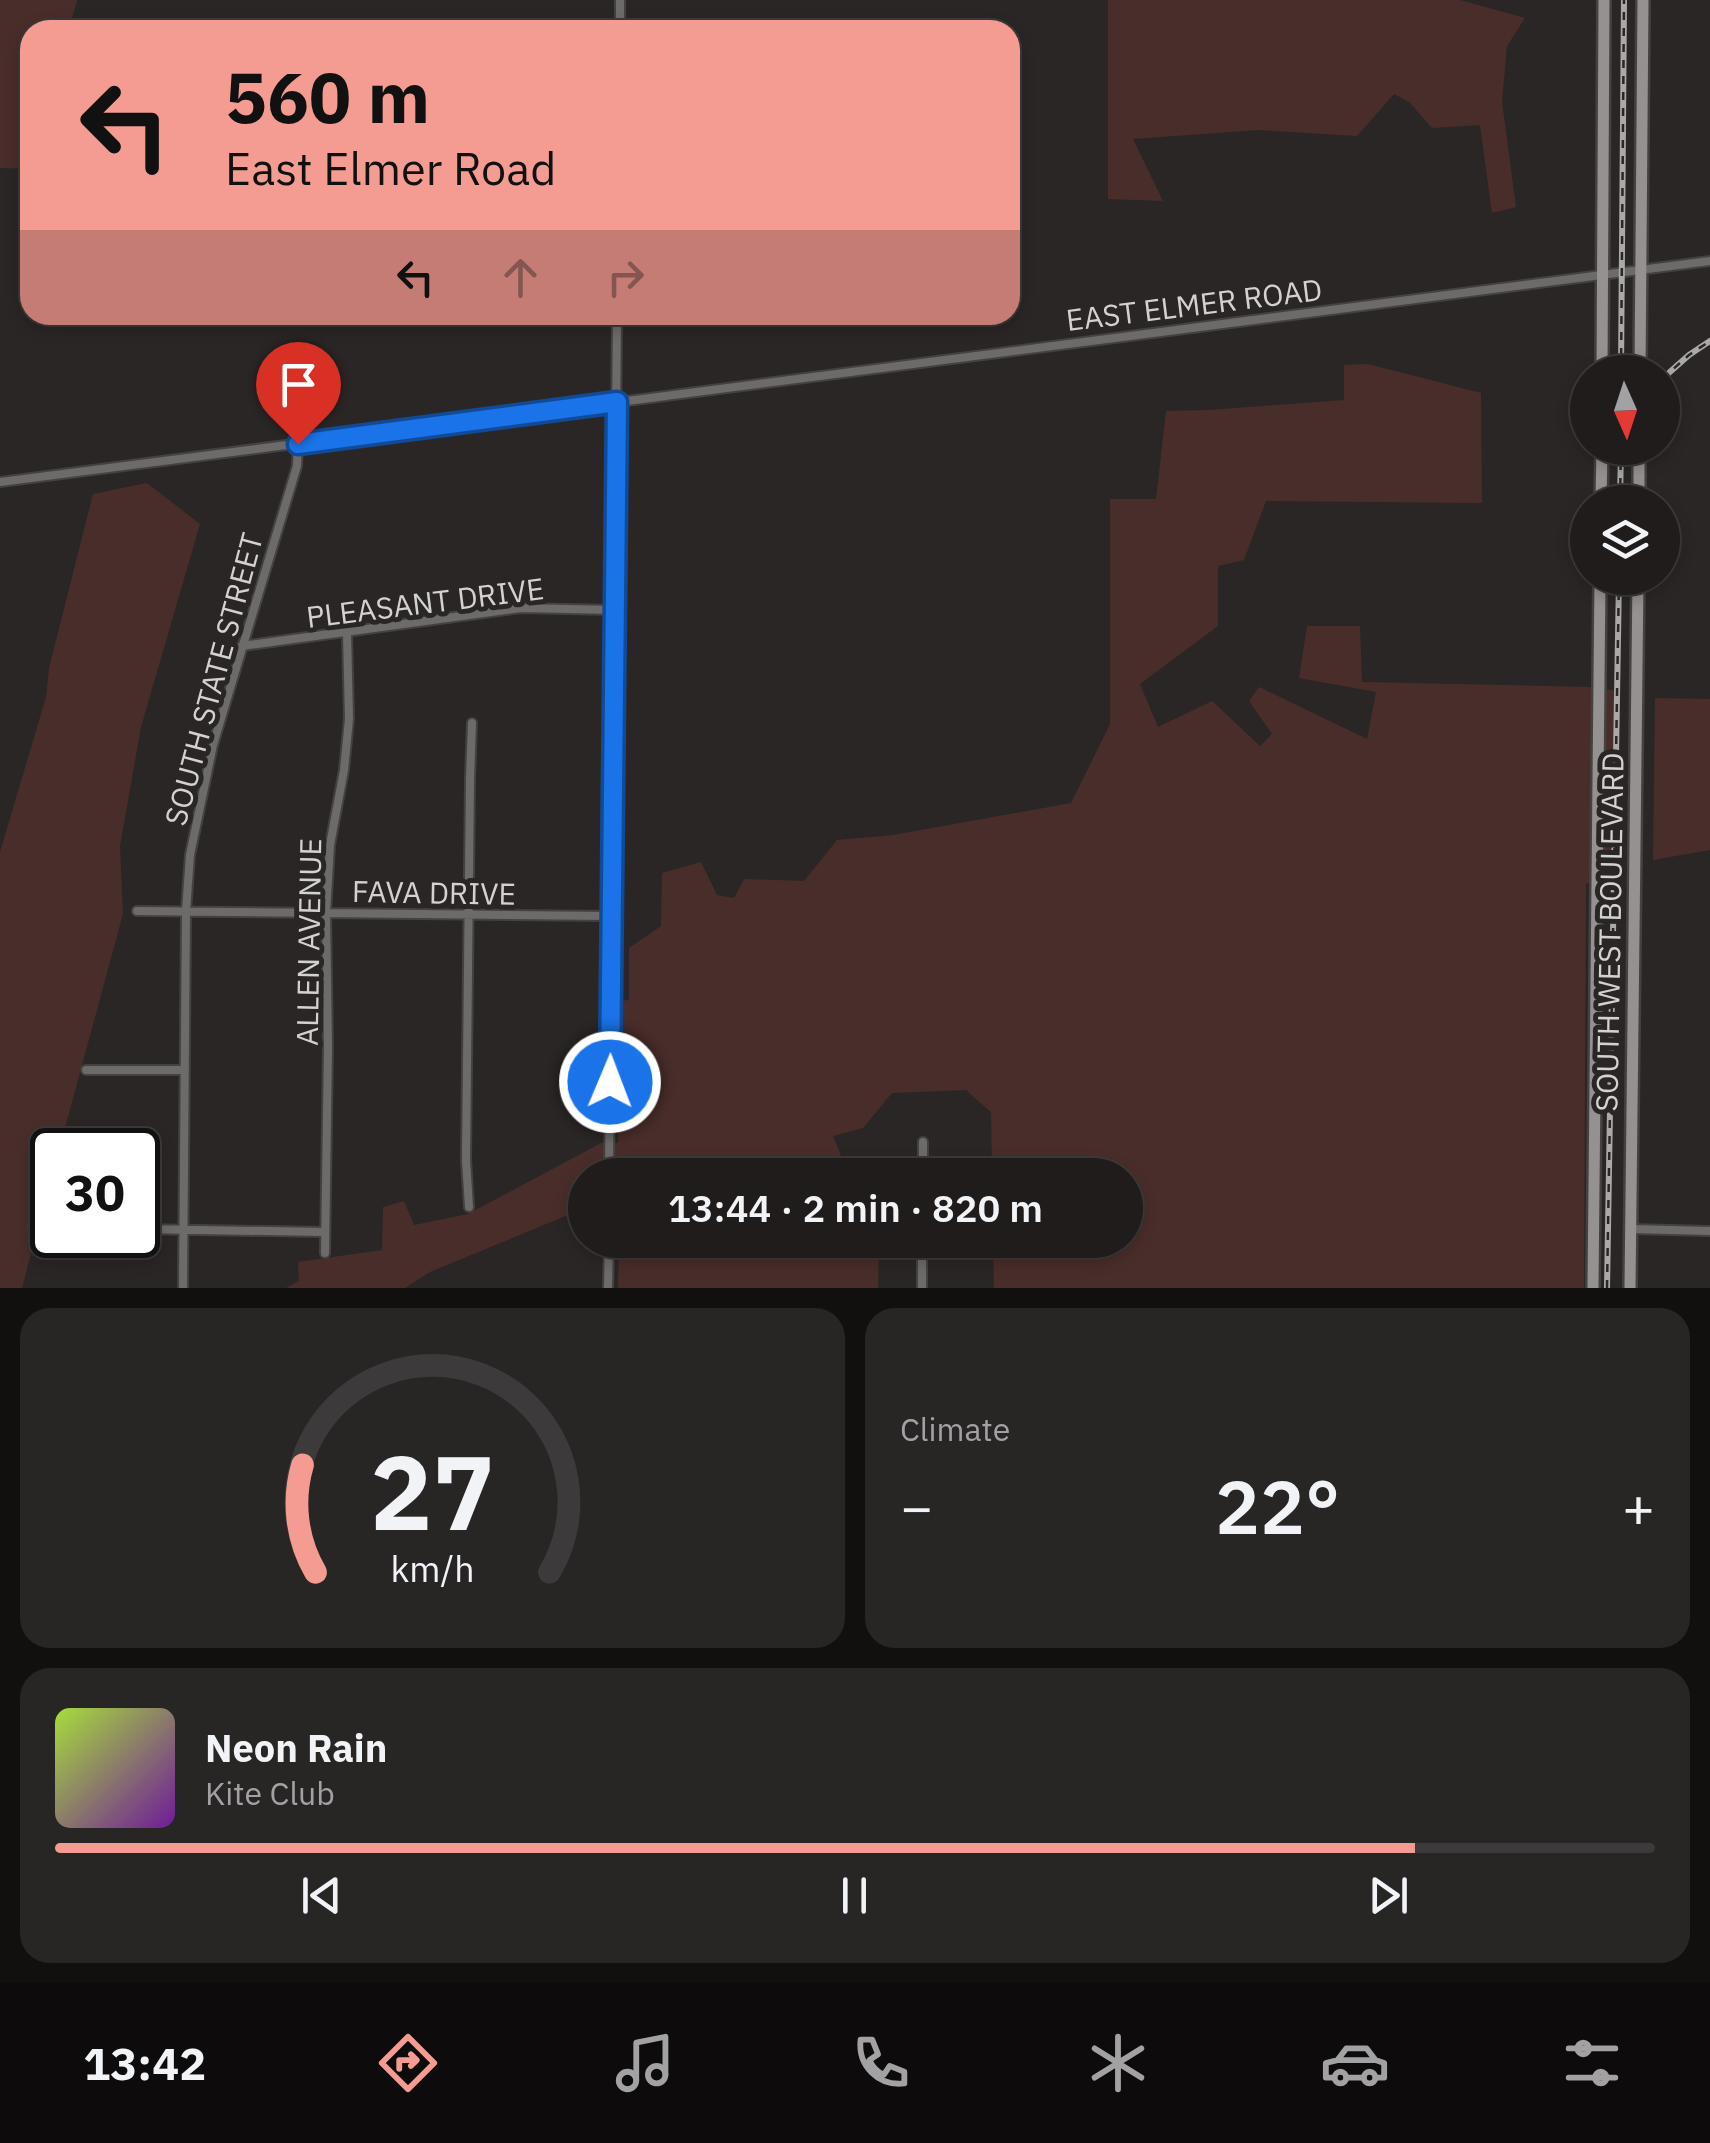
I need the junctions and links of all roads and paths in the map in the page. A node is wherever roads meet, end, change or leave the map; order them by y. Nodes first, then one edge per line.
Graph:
1 (1604, 0) edge
2 (1643, 0) edge
3 (1710, 260) edge
4 (1641, 270) junction
5 (1602, 275) junction
6 (618, 325) edge
7 (1602, 355) edge
8 (1640, 355) edge
9 (617, 402) junction
10 (298, 444) junction
11 (0, 482) edge
12 (1600, 595) edge
13 (1638, 595) edge
14 (614, 610) junction
15 (347, 633) junction
16 (242, 646) junction
17 (472, 723) dead end
18 (136, 911) dead end
19 (186, 912) junction
20 (326, 913) junction
21 (470, 915) junction
22 (611, 916) junction
23 (86, 1070) dead end
24 (184, 1070) junction
25 (923, 1142) dead end
26 (609, 1158) edge
27 (923, 1158) edge
28 (470, 1207) dead end
29 (160, 1229) edge
30 (1630, 1229) junction
31 (184, 1230) junction
32 (1710, 1231) edge
33 (325, 1232) junction
34 (325, 1254) dead end
35 (608, 1258) edge
36 (922, 1258) edge
37 (183, 1288) edge
38 (608, 1288) edge
39 (922, 1288) edge
40 (1594, 1288) edge
41 (1630, 1288) edge

1 - 5 main road
2 - 4 main road
3 - 4 street, EAST ELMER ROAD
4 - 5 street, EAST ELMER ROAD
4 - 8 main road
5 - 7 main road
5 - 9 street, EAST ELMER ROAD
6 - 9 street
9 - 10 street, EAST ELMER ROAD
9 - 14 street
10 - 11 street, EAST ELMER ROAD
10 - 16 street, SOUTH STATE STREET
12 - 40 main road
13 - 30 main road, SOUTH WEST BOULEVARD
14 - 15 street, PLEASANT DRIVE
14 - 22 street
15 - 16 street, PLEASANT DRIVE
15 - 20 street, ALLEN AVENUE
16 - 19 street, SOUTH STATE STREET
17 - 21 street
18 - 19 street, FAVA DRIVE
19 - 20 street, FAVA DRIVE
19 - 24 street, SOUTH STATE STREET
20 - 21 street, FAVA DRIVE
20 - 33 street, ALLEN AVENUE
21 - 22 street, FAVA DRIVE
21 - 28 street
22 - 26 street
23 - 24 street
24 - 31 street, SOUTH STATE STREET
25 - 27 street
29 - 31 street
30 - 32 street
30 - 41 main road, SOUTH WEST BOULEVARD
31 - 33 street
31 - 37 street, SOUTH STATE STREET
33 - 34 street, ALLEN AVENUE
35 - 38 street
36 - 39 street

